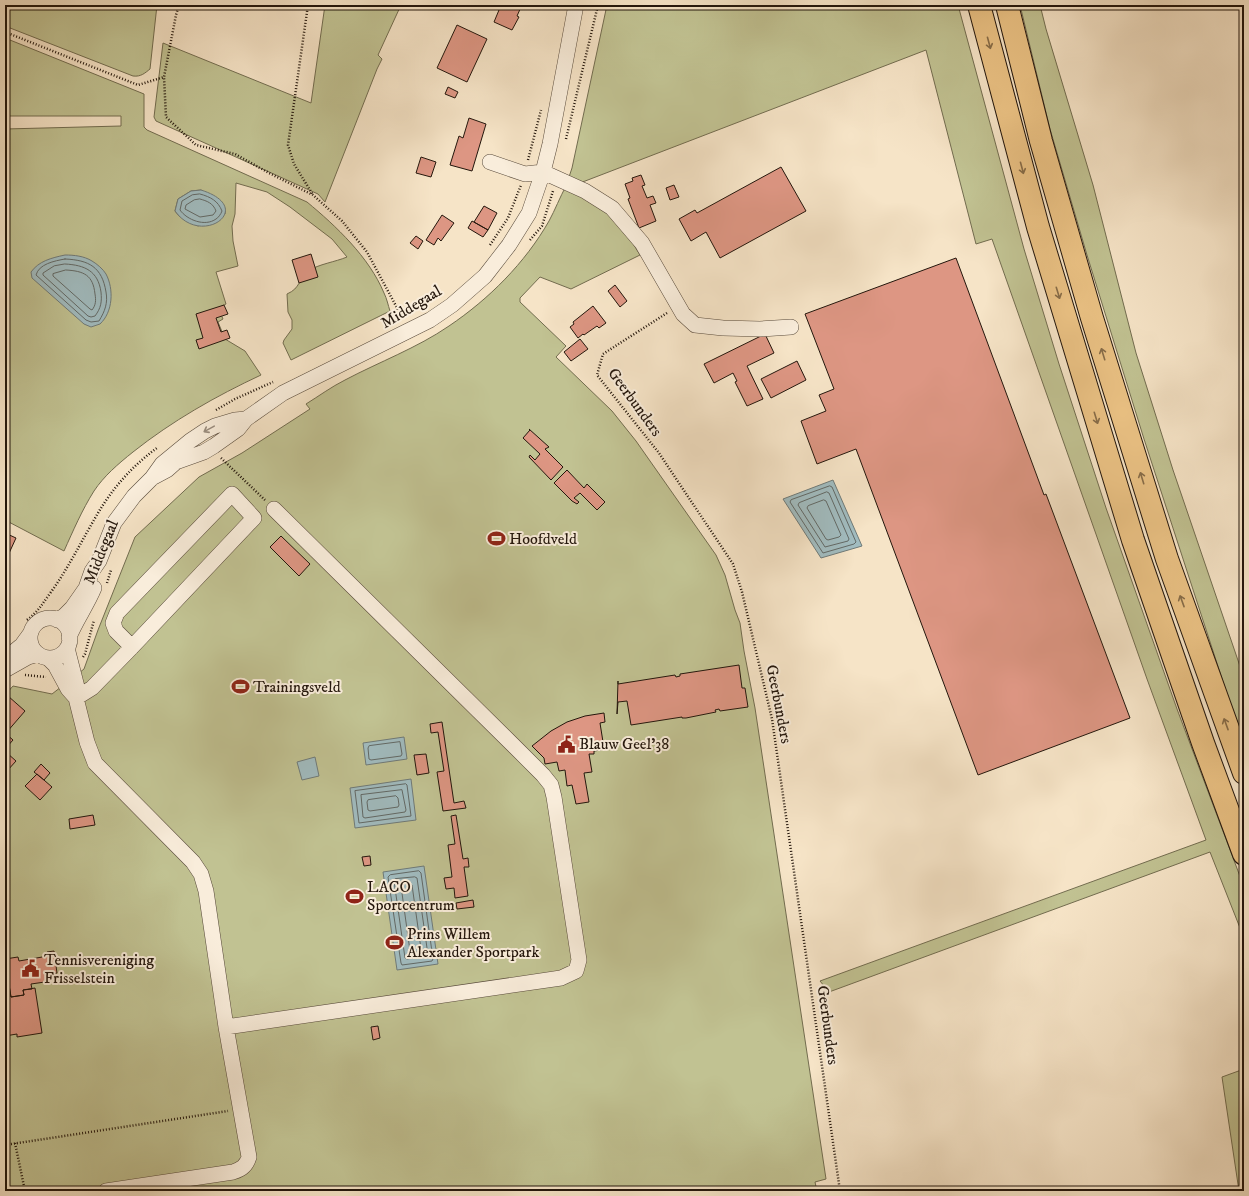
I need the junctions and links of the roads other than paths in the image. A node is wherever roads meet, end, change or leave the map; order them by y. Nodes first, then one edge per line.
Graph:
1 (576, 5) edge
2 (979, 5) edge
3 (1007, 5) edge
4 (490, 162) dead end
5 (543, 172) junction
6 (791, 327) dead end
7 (246, 419) junction
8 (152, 478) junction
9 (274, 509) road end
10 (106, 563) junction
11 (57, 620) junction
12 (30, 634) junction
13 (68, 643) junction
14 (132, 647) junction
15 (42, 656) junction
16 (5, 659) edge
17 (5, 670) edge
18 (66, 673) junction
19 (76, 698) junction
20 (1244, 773) edge
21 (1244, 854) edge
22 (226, 1027) junction
23 (106, 1191) edge

1 - 5 street, Middegaal
2 -> 21 highway
20 -> 3 highway
4 - 5 street
5 - 6 street
5 - 7 street, Middegaal
7 - 8 street, Middegaal
7 -> 8 street, Middegaal
8 - 10 street, Middegaal
9 - 22 street
10 - 11 street, Middegaal
10 - 13 street, Middegaal
11 - 12 street
11 - 13 street
12 - 15 street
12 - 16 street
13 - 15 street
13 - 18 street
14 - 14 street
14 - 19 street
15 - 17 street
15 - 18 street
18 - 19 street
19 - 22 street
22 - 23 street

